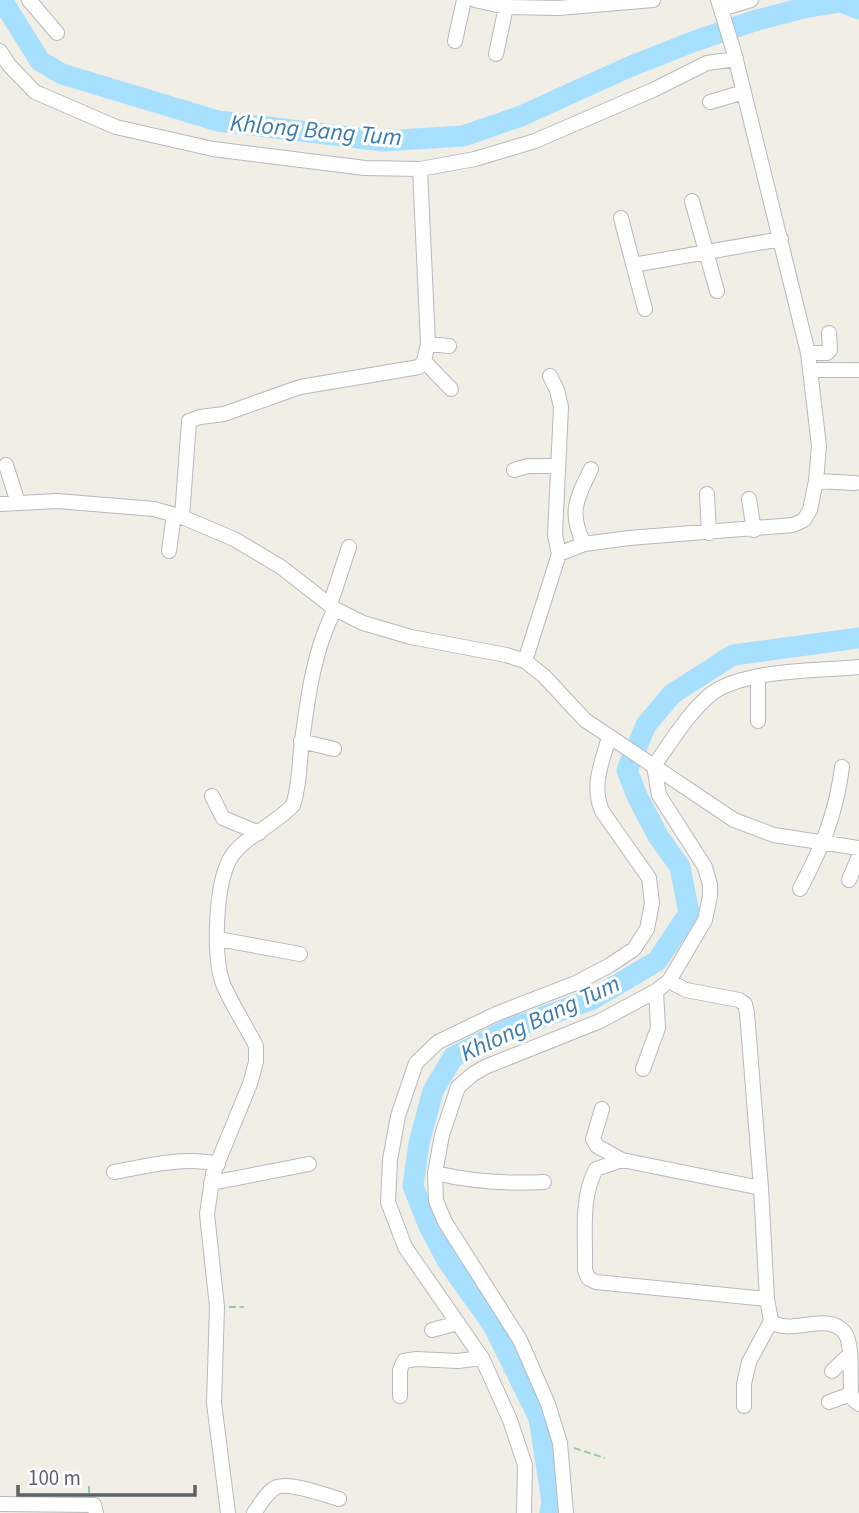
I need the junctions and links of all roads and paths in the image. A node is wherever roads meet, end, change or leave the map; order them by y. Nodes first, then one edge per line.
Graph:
1 (29, 0) edge
2 (464, 0) edge
3 (475, 0) edge
4 (751, 0) edge
5 (649, 1) edge
6 (506, 6) junction
7 (720, 7) edge
8 (57, 33) dead end
9 (455, 41) dead end
10 (0, 51) edge
11 (496, 54) dead end
12 (735, 55) junction
13 (744, 92) junction
14 (710, 102) dead end
15 (420, 169) junction
16 (692, 201) dead end
17 (621, 218) dead end
18 (781, 239) junction
19 (707, 252) junction
20 (633, 265) junction
21 (718, 291) dead end
22 (645, 309) dead end
23 (829, 333) dead end
24 (428, 344) junction
25 (449, 346) dead end
26 (808, 353) junction
27 (424, 360) junction
28 (811, 370) junction
29 (859, 370) edge
30 (550, 376) dead end
31 (451, 389) dead end
32 (6, 466) dead end
33 (558, 466) junction
34 (592, 468) dead end
35 (514, 470) dead end
36 (816, 481) junction
37 (855, 484) dead end
38 (707, 494) dead end
39 (749, 499) dead end
40 (18, 503) junction
41 (0, 504) edge
42 (178, 516) junction
43 (754, 530) junction
44 (709, 533) junction
45 (584, 544) junction
46 (349, 547) dead end
47 (169, 551) dead end
48 (559, 554) junction
49 (333, 607) junction
50 (525, 661) junction
51 (859, 667) edge
52 (758, 676) junction
53 (758, 721) dead end
54 (613, 740) junction
55 (301, 741) junction
56 (334, 749) dead end
57 (652, 765) junction
58 (842, 767) dead end
59 (212, 796) dead end
60 (259, 833) junction
61 (825, 842) junction
62 (859, 848) edge
63 (859, 856) edge
64 (849, 880) dead end
65 (800, 889) dead end
66 (218, 939) junction
67 (300, 954) dead end
68 (669, 981) junction
69 (656, 991) junction
70 (643, 1069) dead end
71 (602, 1109) dead end
72 (622, 1160) junction
73 (218, 1164) junction
74 (309, 1164) dead end
75 (114, 1172) dead end
76 (435, 1173) junction
77 (544, 1182) dead end
78 (211, 1183) junction
79 (761, 1188) junction
80 (767, 1299) junction
81 (771, 1321) junction
82 (458, 1324) junction
83 (432, 1330) dead end
84 (852, 1351) edge
85 (482, 1358) junction
86 (832, 1371) dead end
87 (400, 1396) dead end
88 (855, 1399) edge
89 (829, 1402) dead end
90 (744, 1406) dead end
91 (560, 1443) junction
92 (605, 1458) dead end
93 (339, 1499) dead end
94 (0, 1504) edge
95 (96, 1513) edge
96 (228, 1513) edge
97 (254, 1513) edge
98 (524, 1513) edge
99 (566, 1513) edge

1 - 8 street
2 - 9 street
3 - 6 street
4 - 7 street
5 - 6 street
6 - 11 street
7 - 12 street
10 - 15 street
12 - 13 street
12 - 15 street
13 - 14 street
13 - 18 street
15 - 24 street
16 - 19 street
17 - 20 street
18 - 19 street
18 - 26 street
19 - 20 street
19 - 21 street
20 - 22 street
23 - 26 street
24 - 25 street
24 - 27 street
26 - 28 street
27 - 31 street
27 - 42 street
28 - 29 street
28 - 36 street
30 - 33 street
32 - 40 street
33 - 35 street
33 - 48 street
34 - 45 street
36 - 37 street
36 - 43 street
38 - 44 street
39 - 43 street
40 - 41 street
40 - 42 street
42 - 47 street
42 - 49 street
43 - 44 street
44 - 45 street
45 - 48 street
46 - 49 street
48 - 50 street
49 - 50 street
49 - 55 street
50 - 54 street
51 - 52 street
52 - 53 street
52 - 57 street
54 - 57 street
54 - 82 street
55 - 56 street
55 - 60 street
57 - 61 street
57 - 68 street
58 - 61 street
59 - 60 street
60 - 66 street
61 - 62 street
61 - 65 street
63 - 64 street
66 - 67 street
66 - 73 street
68 - 69 street
68 - 79 street
69 - 70 street
69 - 76 street
71 - 72 street
72 - 79 street
72 - 80 street
73 - 75 street
73 - 78 street
74 - 78 street
76 - 77 street
76 - 91 street
78 - 96 street
79 - 80 street
80 - 81 street
81 - 84 street
81 - 90 street
82 - 83 street
82 - 85 street
84 - 86 street
84 - 88 street
85 - 87 street
85 - 98 street
88 - 89 street
91 - 92 path
91 - 99 street
93 - 97 street
94 - 95 street

